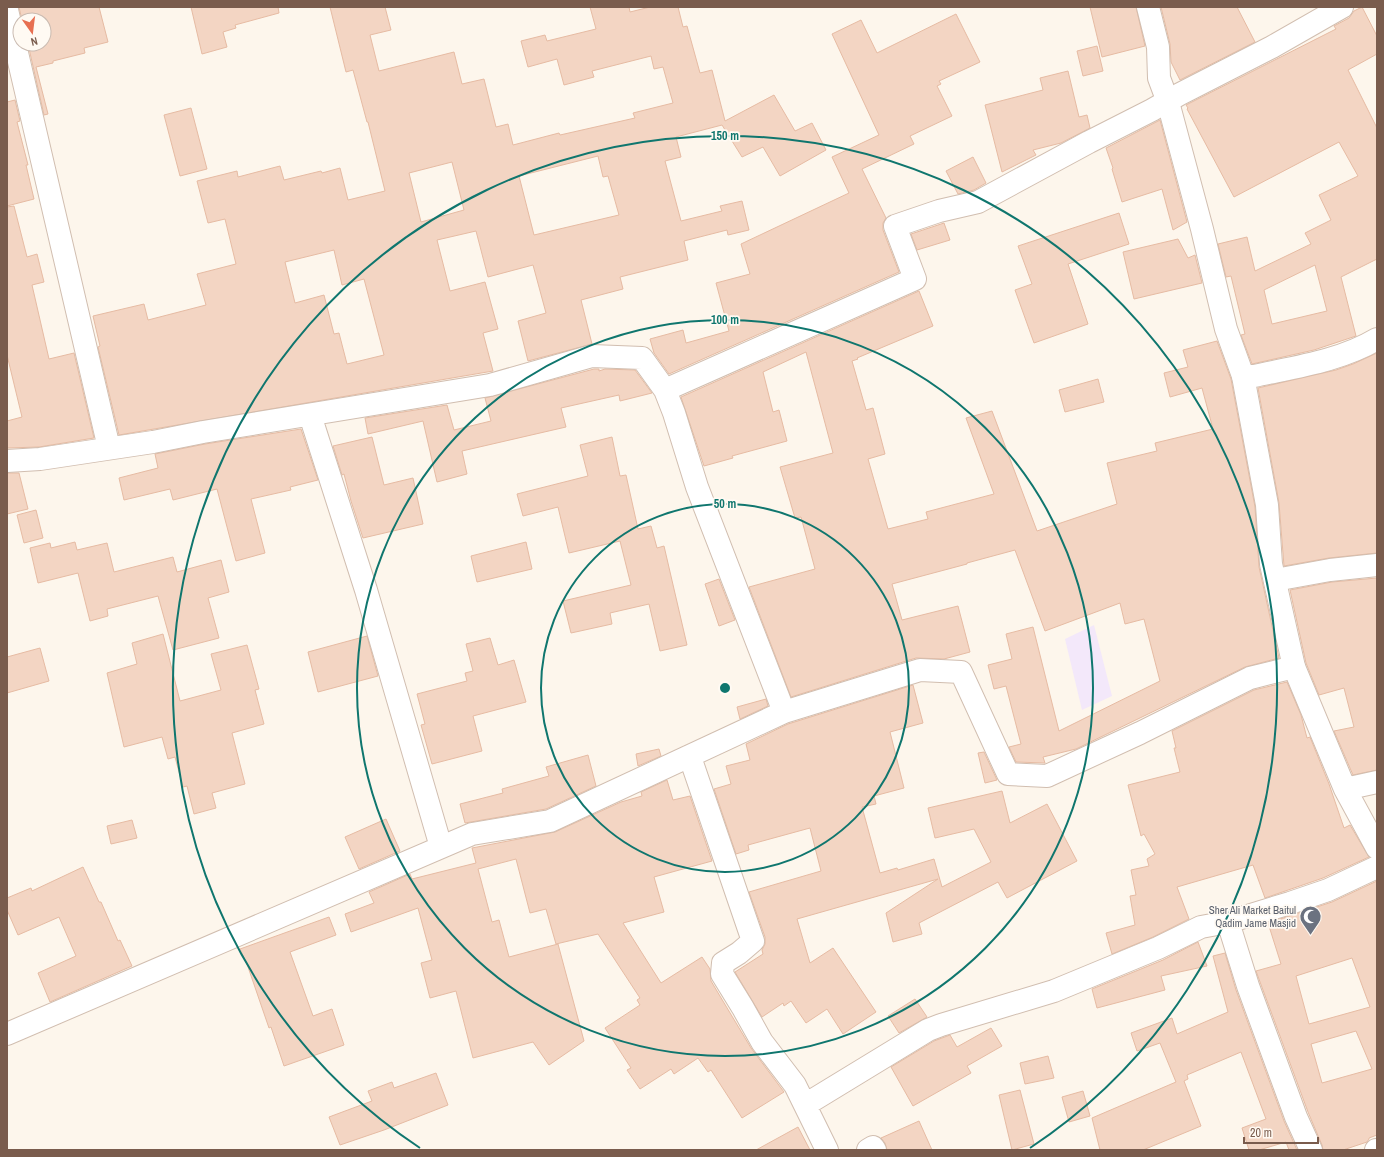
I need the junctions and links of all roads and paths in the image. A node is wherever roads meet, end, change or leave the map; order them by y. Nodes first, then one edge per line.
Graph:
1 (1148, 7) edge
2 (1342, 7) edge
3 (7, 10) edge
4 (1168, 102) junction
5 (1377, 339) edge
6 (1243, 376) junction
7 (665, 390) junction
8 (310, 415) junction
9 (109, 448) junction
10 (7, 461) edge
11 (1377, 565) edge
12 (1274, 580) junction
13 (1294, 667) junction
14 (784, 712) junction
15 (690, 756) junction
16 (1377, 782) edge
17 (1345, 789) junction
18 (441, 847) junction
19 (1377, 848) edge
20 (1377, 866) edge
21 (1228, 922) junction
22 (7, 1034) edge
23 (805, 1105) junction
24 (828, 1150) edge
25 (868, 1150) edge
26 (874, 1150) edge
27 (1311, 1150) edge

1 - 4 street
2 - 4 street
3 - 9 street
4 - 6 street
4 - 7 street
5 - 6 street
6 - 12 street
7 - 8 street
7 - 14 street
8 - 9 street
8 - 18 street
9 - 10 street
11 - 12 street
12 - 13 street
13 - 14 street
13 - 17 street
14 - 15 street
15 - 18 street
15 - 23 street
16 - 17 street
17 - 19 street
18 - 22 street
20 - 21 street
21 - 23 street
21 - 27 street
23 - 24 street
25 - 26 street

